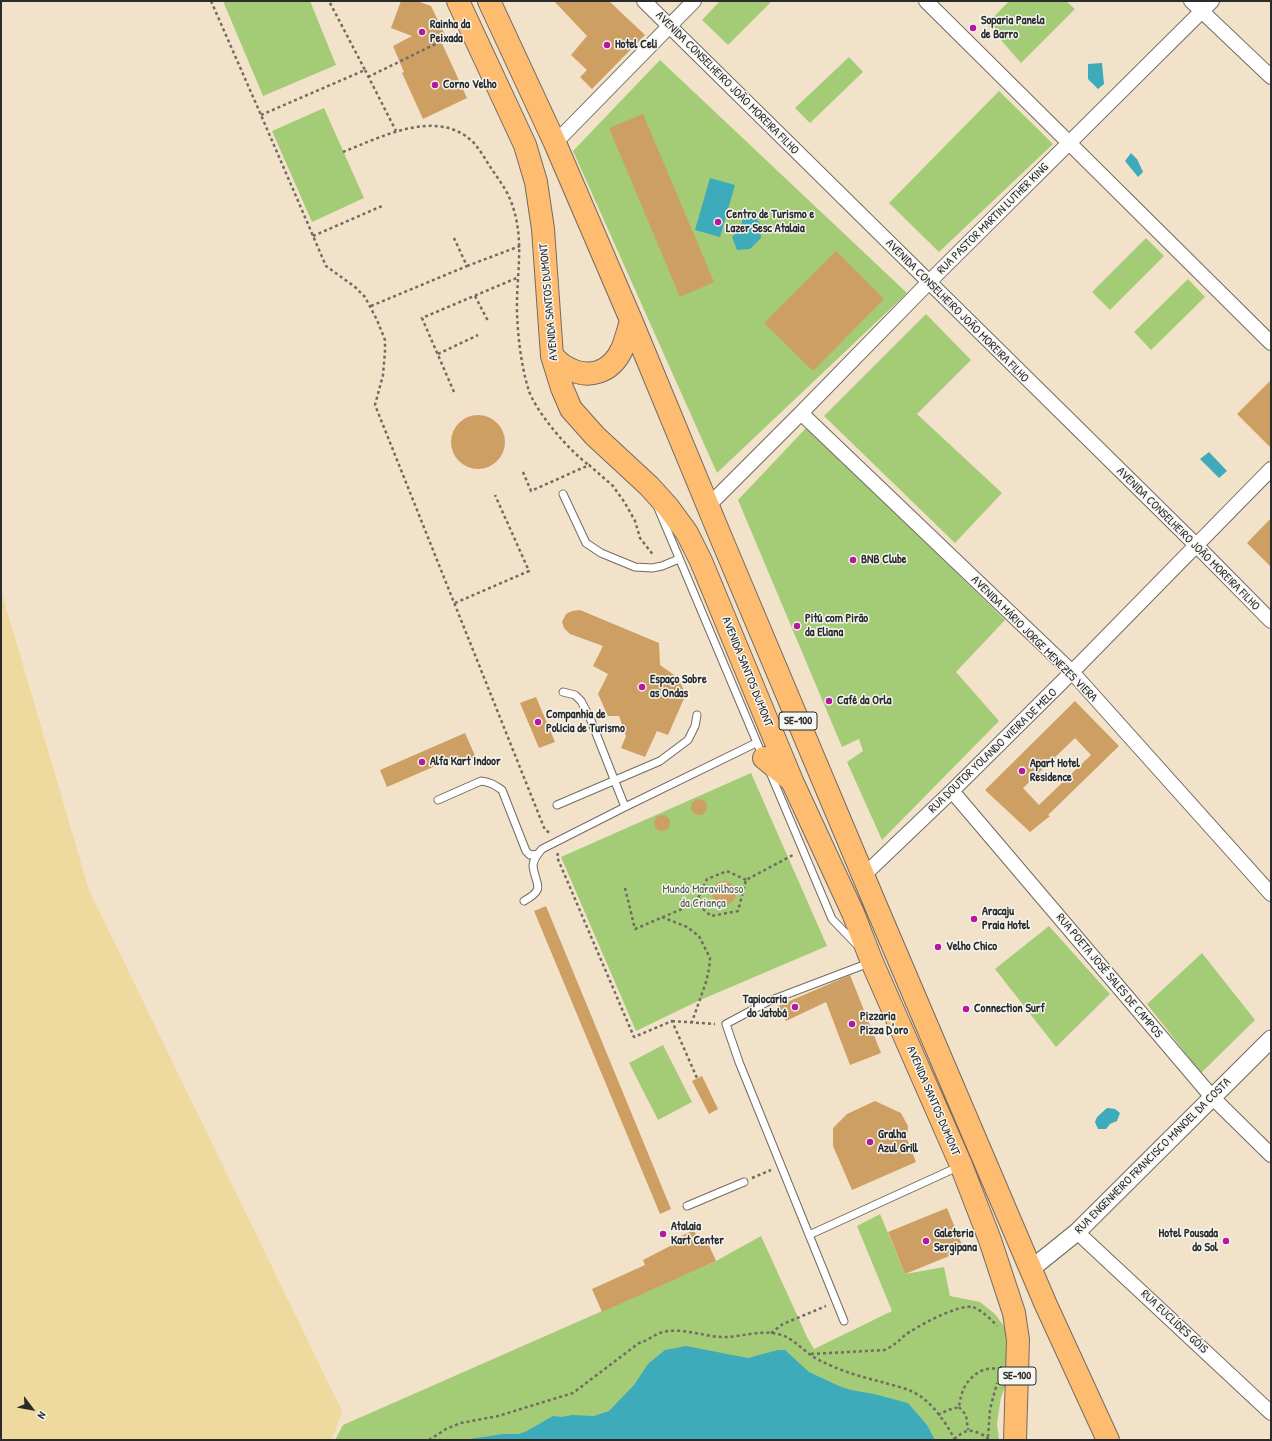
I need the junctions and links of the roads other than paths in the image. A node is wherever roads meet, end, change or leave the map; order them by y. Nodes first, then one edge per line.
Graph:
1 (458, 1) edge
2 (489, 1) edge
3 (644, 1) edge
4 (694, 1) edge
5 (926, 1) edge
6 (1191, 1) edge
7 (1212, 1) edge
8 (1202, 11) junction
9 (669, 26) junction
10 (1271, 78) edge
11 (1070, 142) junction
12 (555, 143) junction
13 (928, 283) junction
14 (631, 320) junction
15 (1271, 343) edge
16 (552, 356) junction
17 (801, 414) junction
18 (1271, 469) edge
19 (649, 486) junction
20 (563, 494) dead end
21 (708, 506) junction
22 (1196, 545) junction
23 (679, 559) junction
24 (1271, 621) edge
25 (1072, 672) junction
26 (563, 692) dead end
27 (696, 715) dead end
28 (760, 751) junction
29 (616, 781) junction
30 (792, 781) junction
31 (952, 791) junction
32 (438, 800) dead end
33 (557, 805) dead end
34 (625, 806) junction
35 (538, 854) junction
36 (864, 876) junction
37 (1271, 894) edge
38 (524, 901) dead end
39 (871, 958) junction
40 (1271, 1039) edge
41 (1212, 1097) junction
42 (1271, 1155) edge
43 (961, 1165) junction
44 (744, 1182) road end
45 (687, 1206) dead end
46 (1077, 1232) junction
47 (809, 1235) junction
48 (1031, 1269) junction
49 (844, 1321) dead end
50 (1271, 1413) edge
51 (1015, 1440) edge
52 (1108, 1440) edge

1 - 16 main road, AVENIDA SANTOS DUMONT / SE-100
2 - 12 main road, AVENIDA SANTOS DUMONT / SE-100
3 - 9 street, AVENIDA CONSELHEIRO JOÃO MOREIRA FILHO
4 - 9 street
5 - 11 street
6 - 8 street
7 - 8 street, RUA PASTOR MARTIN LUTHER KING
8 - 10 street
8 - 11 street, RUA PASTOR MARTIN LUTHER KING
9 - 12 street
9 - 13 street, AVENIDA CONSELHEIRO JOÃO MOREIRA FILHO
11 - 13 street, RUA PASTOR MARTIN LUTHER KING
11 - 15 street
12 - 14 main road, AVENIDA SANTOS DUMONT / SE-100
13 - 17 street, RUA PASTOR MARTIN LUTHER KING
13 - 22 street, AVENIDA CONSELHEIRO JOÃO MOREIRA FILHO
14 - 16 main road
14 - 21 main road, AVENIDA SANTOS DUMONT / SE-100
16 - 19 main road, AVENIDA SANTOS DUMONT / SE-100
17 - 21 street, RUA PASTOR MARTIN LUTHER KING
17 - 25 street, AVENIDA MÁRIO JORGE MENEZES VIERA
18 - 22 street, RUA DOUTOR YOLANDO VIEIRA DE MELO
19 - 23 lane
19 - 30 main road, AVENIDA SANTOS DUMONT / SE-100
20 - 23 lane
21 - 36 main road, AVENIDA SANTOS DUMONT / SE-100
22 - 24 street, AVENIDA CONSELHEIRO JOÃO MOREIRA FILHO
22 - 25 street, RUA DOUTOR YOLANDO VIEIRA DE MELO
23 - 28 lane
25 - 31 street, RUA DOUTOR YOLANDO VIEIRA DE MELO
25 - 37 street, AVENIDA MÁRIO JORGE MENEZES VIERA
26 - 29 lane
27 - 29 lane
28 - 30 main road
28 - 34 lane
28 - 39 lane
29 - 33 lane
29 - 34 lane
30 - 39 main road, AVENIDA SANTOS DUMONT / SE-100
31 - 36 street, RUA DOUTOR YOLANDO VIEIRA DE MELO
31 - 41 street, RUA POETA JOSÉ SALES DE CAMPOS
32 - 35 lane
34 - 35 lane
35 - 38 lane
36 - 48 main road, AVENIDA SANTOS DUMONT / SE-100
39 - 43 main road, AVENIDA SANTOS DUMONT / SE-100
39 - 47 lane
40 - 41 street, RUA ENGENHEIRO FRANCISCO MANOEL DA COSTA
41 - 42 street, RUA POETA JOSÉ SALES DE CAMPOS
41 - 46 street, RUA ENGENHEIRO FRANCISCO MANOEL DA COSTA
43 - 47 lane
43 - 51 main road, AVENIDA SANTOS DUMONT / SE-100
44 - 45 lane
46 - 48 street, RUA ENGENHEIRO FRANCISCO MANOEL DA COSTA
46 - 50 street, RUA EUCLÍDES GÓIS
47 - 49 lane
48 - 52 main road, AVENIDA SANTOS DUMONT / SE-100

